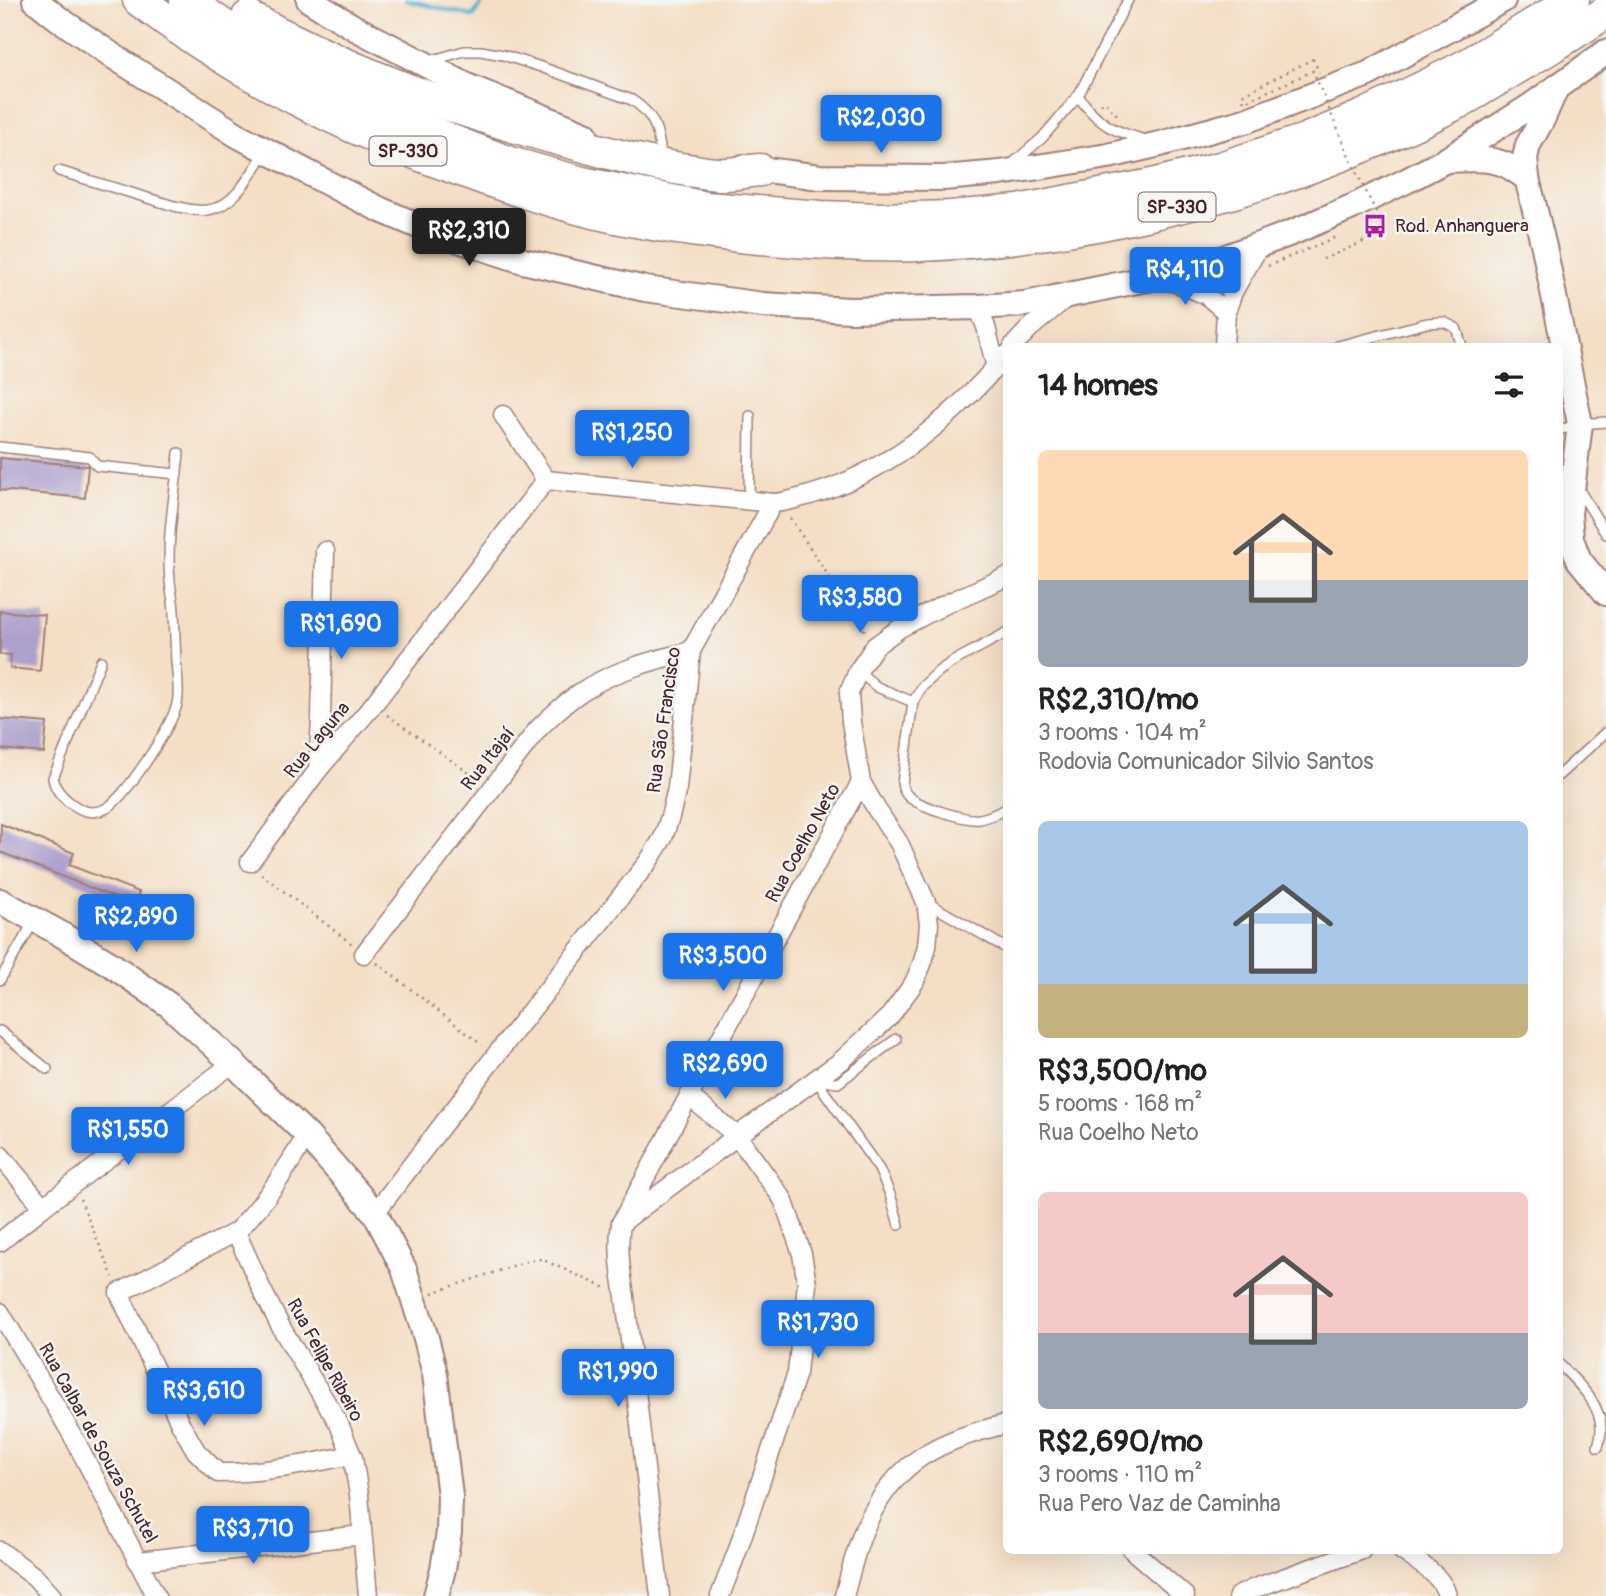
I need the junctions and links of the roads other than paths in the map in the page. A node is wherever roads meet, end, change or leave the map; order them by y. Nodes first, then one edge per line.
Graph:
1 (35, 0) edge
2 (139, 0) edge
3 (186, 0) edge
4 (216, 0) edge
5 (309, 0) edge
6 (1128, 0) edge
7 (1503, 0) edge
8 (1573, 0) edge
9 (1606, 12) edge
10 (1606, 52) edge
11 (422, 64) junction
12 (1556, 88) junction
13 (1078, 96) junction
14 (1160, 144) junction
15 (267, 151) junction
16 (661, 155) junction
17 (1446, 160) junction
18 (761, 170) junction
19 (59, 171) dead end
20 (1000, 173) junction
21 (1527, 178) junction
22 (1261, 243) junction
23 (1156, 277) junction
24 (1067, 296) junction
25 (978, 307) junction
26 (1226, 312) junction
27 (1016, 343) edge
28 (1224, 343) edge
29 (1350, 343) edge
30 (1461, 343) edge
31 (1558, 343) edge
32 (1001, 361) edge
33 (1563, 379) edge
34 (503, 415) dead end
35 (750, 416) dead end
36 (1606, 422) edge
37 (1570, 427) edge
38 (0, 447) edge
39 (179, 453) dead end
40 (177, 474) junction
41 (546, 480) junction
42 (1573, 481) junction
43 (749, 501) junction
44 (777, 503) junction
45 (1606, 534) edge
46 (325, 551) dead end
47 (1003, 579) edge
48 (1606, 593) edge
49 (1003, 638) edge
50 (691, 651) junction
51 (101, 661) dead end
52 (858, 671) junction
53 (913, 702) junction
54 (320, 719) junction
55 (1606, 732) edge
56 (349, 733) junction
57 (317, 771) junction
58 (1563, 771) edge
59 (861, 782) junction
60 (1003, 811) edge
61 (250, 862) dead end
62 (0, 901) edge
63 (926, 902) junction
64 (35, 920) junction
65 (1003, 945) edge
66 (364, 954) dead end
67 (0, 980) edge
68 (0, 1031) edge
69 (896, 1039) dead end
70 (233, 1063) junction
71 (47, 1069) dead end
72 (816, 1080) junction
73 (688, 1096) junction
74 (307, 1135) junction
75 (737, 1136) junction
76 (0, 1155) edge
77 (43, 1208) junction
78 (374, 1213) junction
79 (621, 1223) junction
80 (900, 1225) dead end
81 (236, 1232) junction
82 (0, 1242) edge
83 (0, 1312) edge
84 (1563, 1368) edge
85 (1003, 1425) edge
86 (1598, 1447) dead end
87 (352, 1455) junction
88 (362, 1535) junction
89 (0, 1551) edge
90 (1137, 1554) edge
91 (1351, 1554) edge
92 (1407, 1554) edge
93 (139, 1561) junction
94 (52, 1596) edge
95 (156, 1596) edge
96 (368, 1596) edge
97 (436, 1596) edge
98 (660, 1596) edge
99 (720, 1596) edge
100 (844, 1596) edge
101 (1185, 1596) edge
102 (1238, 1596) edge
103 (1447, 1596) edge

1 - 15 main road
2 - 9 highway, SP-330
3 - 8 highway, SP-330
4 - 18 highway
5 - 11 main road
6 - 13 lane
7 - 14 main road
10 - 12 main road
11 - 16 main road
11 - 16 lane
12 - 17 main road
12 - 21 main road
13 - 14 lane
13 - 20 lane
14 - 20 main road
15 - 19 lane
15 - 25 main road
16 - 18 main road
17 - 21 main road
17 - 22 main road
18 - 20 main road
21 - 31 main road
22 - 23 main road
22 - 26 street
23 - 24 main road
23 - 26 street
24 - 25 main road
24 - 27 street
25 - 32 street
26 - 28 street
29 - 30 lane
32 - 44 street
33 - 37 main road
34 - 41 street
35 - 43 lane
36 - 37 lane
37 - 42 main road
38 - 40 lane
39 - 40 lane
40 - 51 lane
41 - 43 street
41 - 56 street, Rua Laguna
42 - 45 lane
42 - 48 main road
43 - 44 street
44 - 50 street, Rua São Francisco
46 - 54 street
47 - 52 street
49 - 53 lane
50 - 66 street, Rua Itajaí
50 - 78 street, Rua São Francisco
52 - 53 lane
52 - 59 street
53 - 60 lane
54 - 56 street
54 - 57 street
55 - 58 lane
56 - 57 street, Rua Laguna
57 - 61 street, Rua Laguna
59 - 63 street
59 - 73 street, Rua Coelho Neto
62 - 64 main road
63 - 65 lane
63 - 72 street
64 - 67 lane
64 - 70 main road
68 - 71 lane
69 - 72 lane
70 - 74 main road
70 - 77 street
72 - 75 street
72 - 80 lane
73 - 75 street
73 - 79 street, Rua Coelho Neto
74 - 78 main road
74 - 81 street
75 - 79 street
75 - 99 street
76 - 77 street
77 - 82 street
78 - 97 main road
79 - 98 street, Rua Coelho Neto
81 - 87 street, Rua Felipe Ribeiro
81 - 87 street
83 - 93 street, Rua Calbar de Souza Schutel
84 - 86 lane
85 - 100 street
87 - 88 street, Rua Felipe Ribeiro
88 - 93 street
88 - 96 street, Rua Felipe Ribeiro
89 - 94 street
90 - 101 street
91 - 102 street
92 - 103 street
93 - 95 street, Rua Calbar de Souza Schutel

